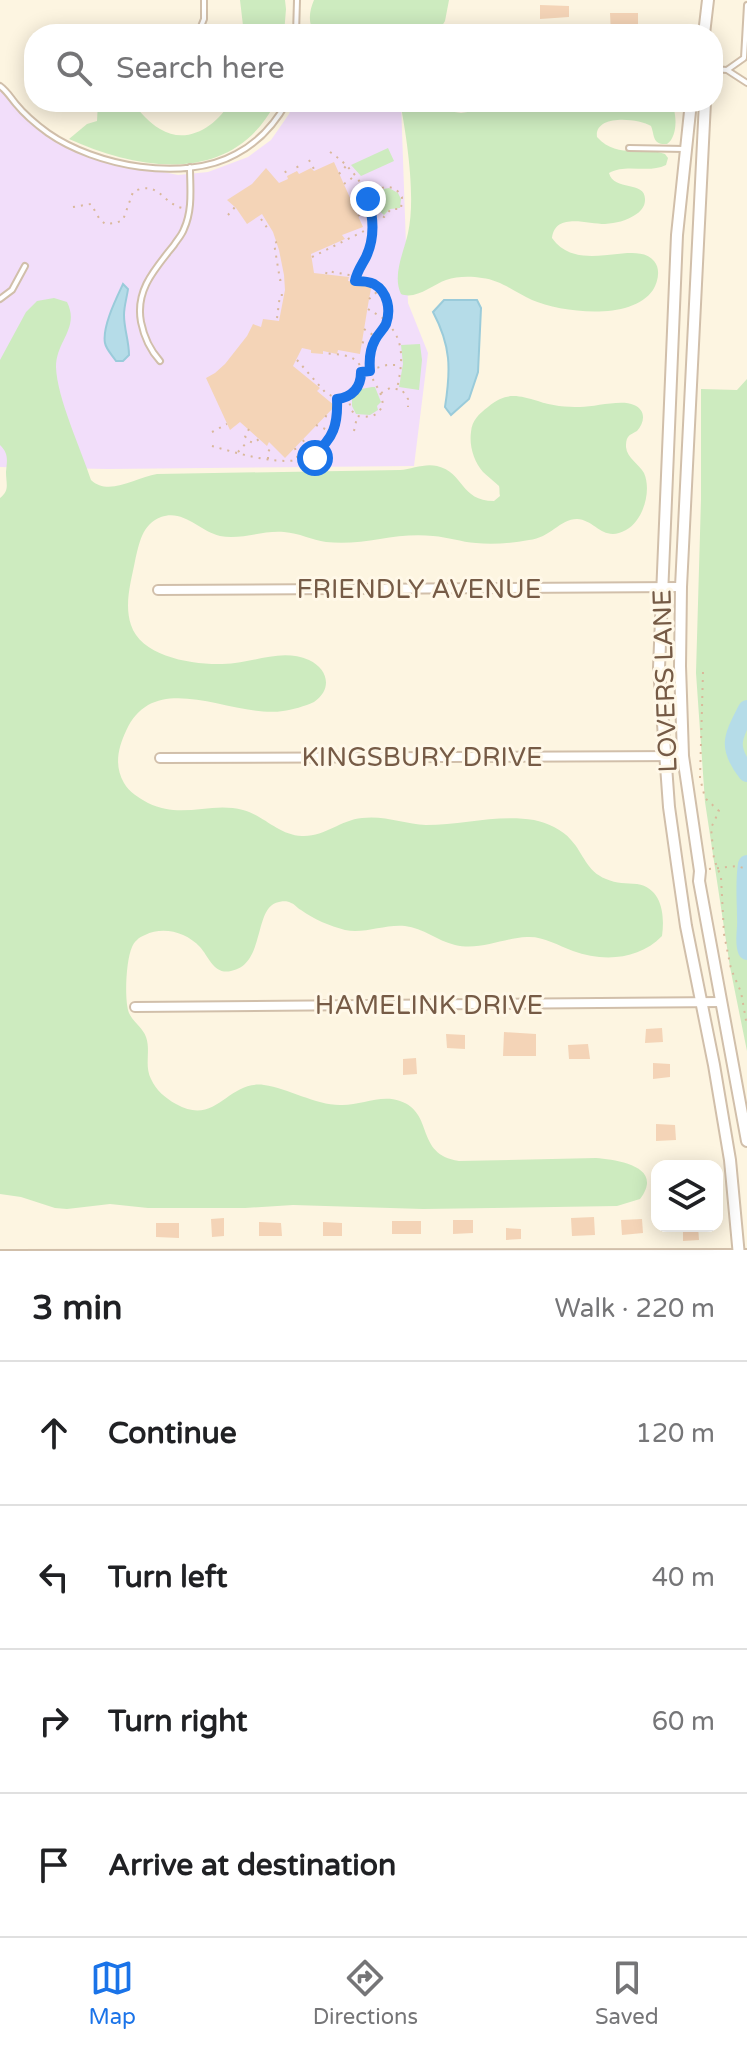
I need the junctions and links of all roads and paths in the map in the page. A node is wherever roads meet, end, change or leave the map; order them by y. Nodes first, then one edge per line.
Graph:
1 (204, 0) edge
2 (297, 0) edge
3 (708, 0) edge
4 (747, 5) edge
5 (202, 24) edge
6 (296, 24) edge
7 (705, 24) edge
8 (745, 58) edge
9 (723, 70) edge
10 (727, 70) junction
11 (747, 83) edge
12 (0, 86) edge
13 (282, 112) edge
14 (690, 112) edge
15 (705, 112) edge
16 (629, 148) dead end
17 (686, 149) junction
18 (330, 152) dead end
19 (309, 160) dead end
20 (347, 165) junction
21 (297, 166) dead end
22 (190, 167) junction
23 (285, 171) dead end
24 (315, 171) dead end
25 (300, 173) dead end
26 (339, 174) dead end
27 (356, 175) junction
28 (288, 176) dead end
29 (344, 184) dead end
30 (367, 194) junction
31 (368, 199) junction
32 (353, 203) dead end
33 (191, 204) junction
34 (73, 207) dead end
35 (235, 207) dead end
36 (371, 208) junction
37 (228, 215) dead end
38 (358, 216) dead end
39 (261, 219) dead end
40 (271, 227) dead end
41 (373, 227) junction
42 (277, 242) dead end
43 (312, 257) dead end
44 (25, 266) dead end
45 (326, 274) dead end
46 (356, 276) junction
47 (284, 279) dead end
48 (380, 289) junction
49 (284, 295) dead end
50 (0, 299) edge
51 (369, 299) dead end
52 (368, 309) dead end
53 (277, 318) dead end
54 (387, 322) junction
55 (364, 329) dead end
56 (377, 337) junction
57 (362, 342) dead end
58 (373, 346) junction
59 (323, 353) dead end
60 (297, 360) dead end
61 (160, 361) dead end
62 (401, 365) junction
63 (370, 371) junction
64 (361, 372) junction
65 (397, 389) junction
66 (380, 393) junction
67 (348, 396) junction
68 (337, 399) junction
69 (408, 407) dead end
70 (325, 416) dead end
71 (357, 416) junction
72 (337, 419) junction
73 (227, 424) dead end
74 (316, 425) dead end
75 (249, 429) dead end
76 (354, 431) dead end
77 (212, 432) dead end
78 (333, 432) junction
79 (259, 439) dead end
80 (303, 440) dead end
81 (248, 441) junction
82 (272, 445) dead end
83 (212, 446) dead end
84 (295, 448) dead end
85 (318, 451) junction
86 (237, 453) junction
87 (312, 455) junction
88 (269, 460) junction
89 (299, 461) junction
90 (661, 587) junction
91 (681, 587) junction
92 (158, 590) dead end
93 (703, 672) dead end
94 (665, 756) junction
95 (683, 756) junction
96 (160, 758) dead end
97 (717, 869) junction
98 (747, 869) edge
99 (700, 871) junction
100 (701, 1002) junction
101 (722, 1002) junction
102 (135, 1007) dead end
103 (747, 1026) edge
104 (747, 1141) edge
105 (0, 1255) edge
106 (742, 1255) edge

1 - 5 lane
2 - 6 lane
3 - 7 street
4 - 8 lane
8 - 10 lane
9 - 10 lane
10 - 11 lane
12 - 22 lane
13 - 22 lane
14 - 17 street, LOVERS LANE
15 - 91 street, LOVERS LANE
16 - 17 lane
17 - 90 street, LOVERS LANE
18 - 20 path
19 - 24 path
20 - 26 path
20 - 27 path
21 - 25 path
22 - 33 lane
23 - 28 path
27 - 29 path
27 - 30 path
30 - 31 path
30 - 36 path
31 - 32 path
31 - 36 path
33 - 34 path
33 - 61 lane
35 - 37 path
36 - 38 path
36 - 41 path
39 - 40 path
41 - 43 path
41 - 46 path
42 - 47 path
44 - 50 lane
45 - 46 path
46 - 48 path
48 - 51 path
48 - 54 path
49 - 53 path
52 - 54 path
54 - 56 path
54 - 62 path
55 - 56 path
56 - 58 path
57 - 58 path
58 - 63 path
59 - 64 path
60 - 68 path
62 - 63 path
62 - 65 path
63 - 64 path
63 - 66 path
64 - 67 path
65 - 66 path
65 - 69 path
66 - 71 path
67 - 68 path
67 - 71 path
68 - 72 path
70 - 72 path
71 - 76 path
72 - 78 path
73 - 77 path
74 - 78 path
75 - 81 path
78 - 85 path
79 - 81 path
80 - 87 path
81 - 86 path
82 - 88 path
83 - 86 path
84 - 89 path
85 - 87 path
85 - 87 path
86 - 88 path
87 - 89 path
88 - 89 path
90 - 91 street, FRIENDLY AVENUE
90 - 92 street, FRIENDLY AVENUE
90 - 94 street, LOVERS LANE
91 - 95 street, LOVERS LANE
93 - 97 path
94 - 95 street, KINGSBURY DRIVE
94 - 96 street, KINGSBURY DRIVE
94 - 100 street, LOVERS LANE
95 - 99 street, LOVERS LANE
97 - 98 path
97 - 99 path
97 - 103 path
99 - 101 street, LOVERS LANE
100 - 101 street, HAMELINK DRIVE
100 - 102 street, HAMELINK DRIVE
100 - 106 street, LOVERS LANE
101 - 104 street, LOVERS LANE
105 - 106 street

